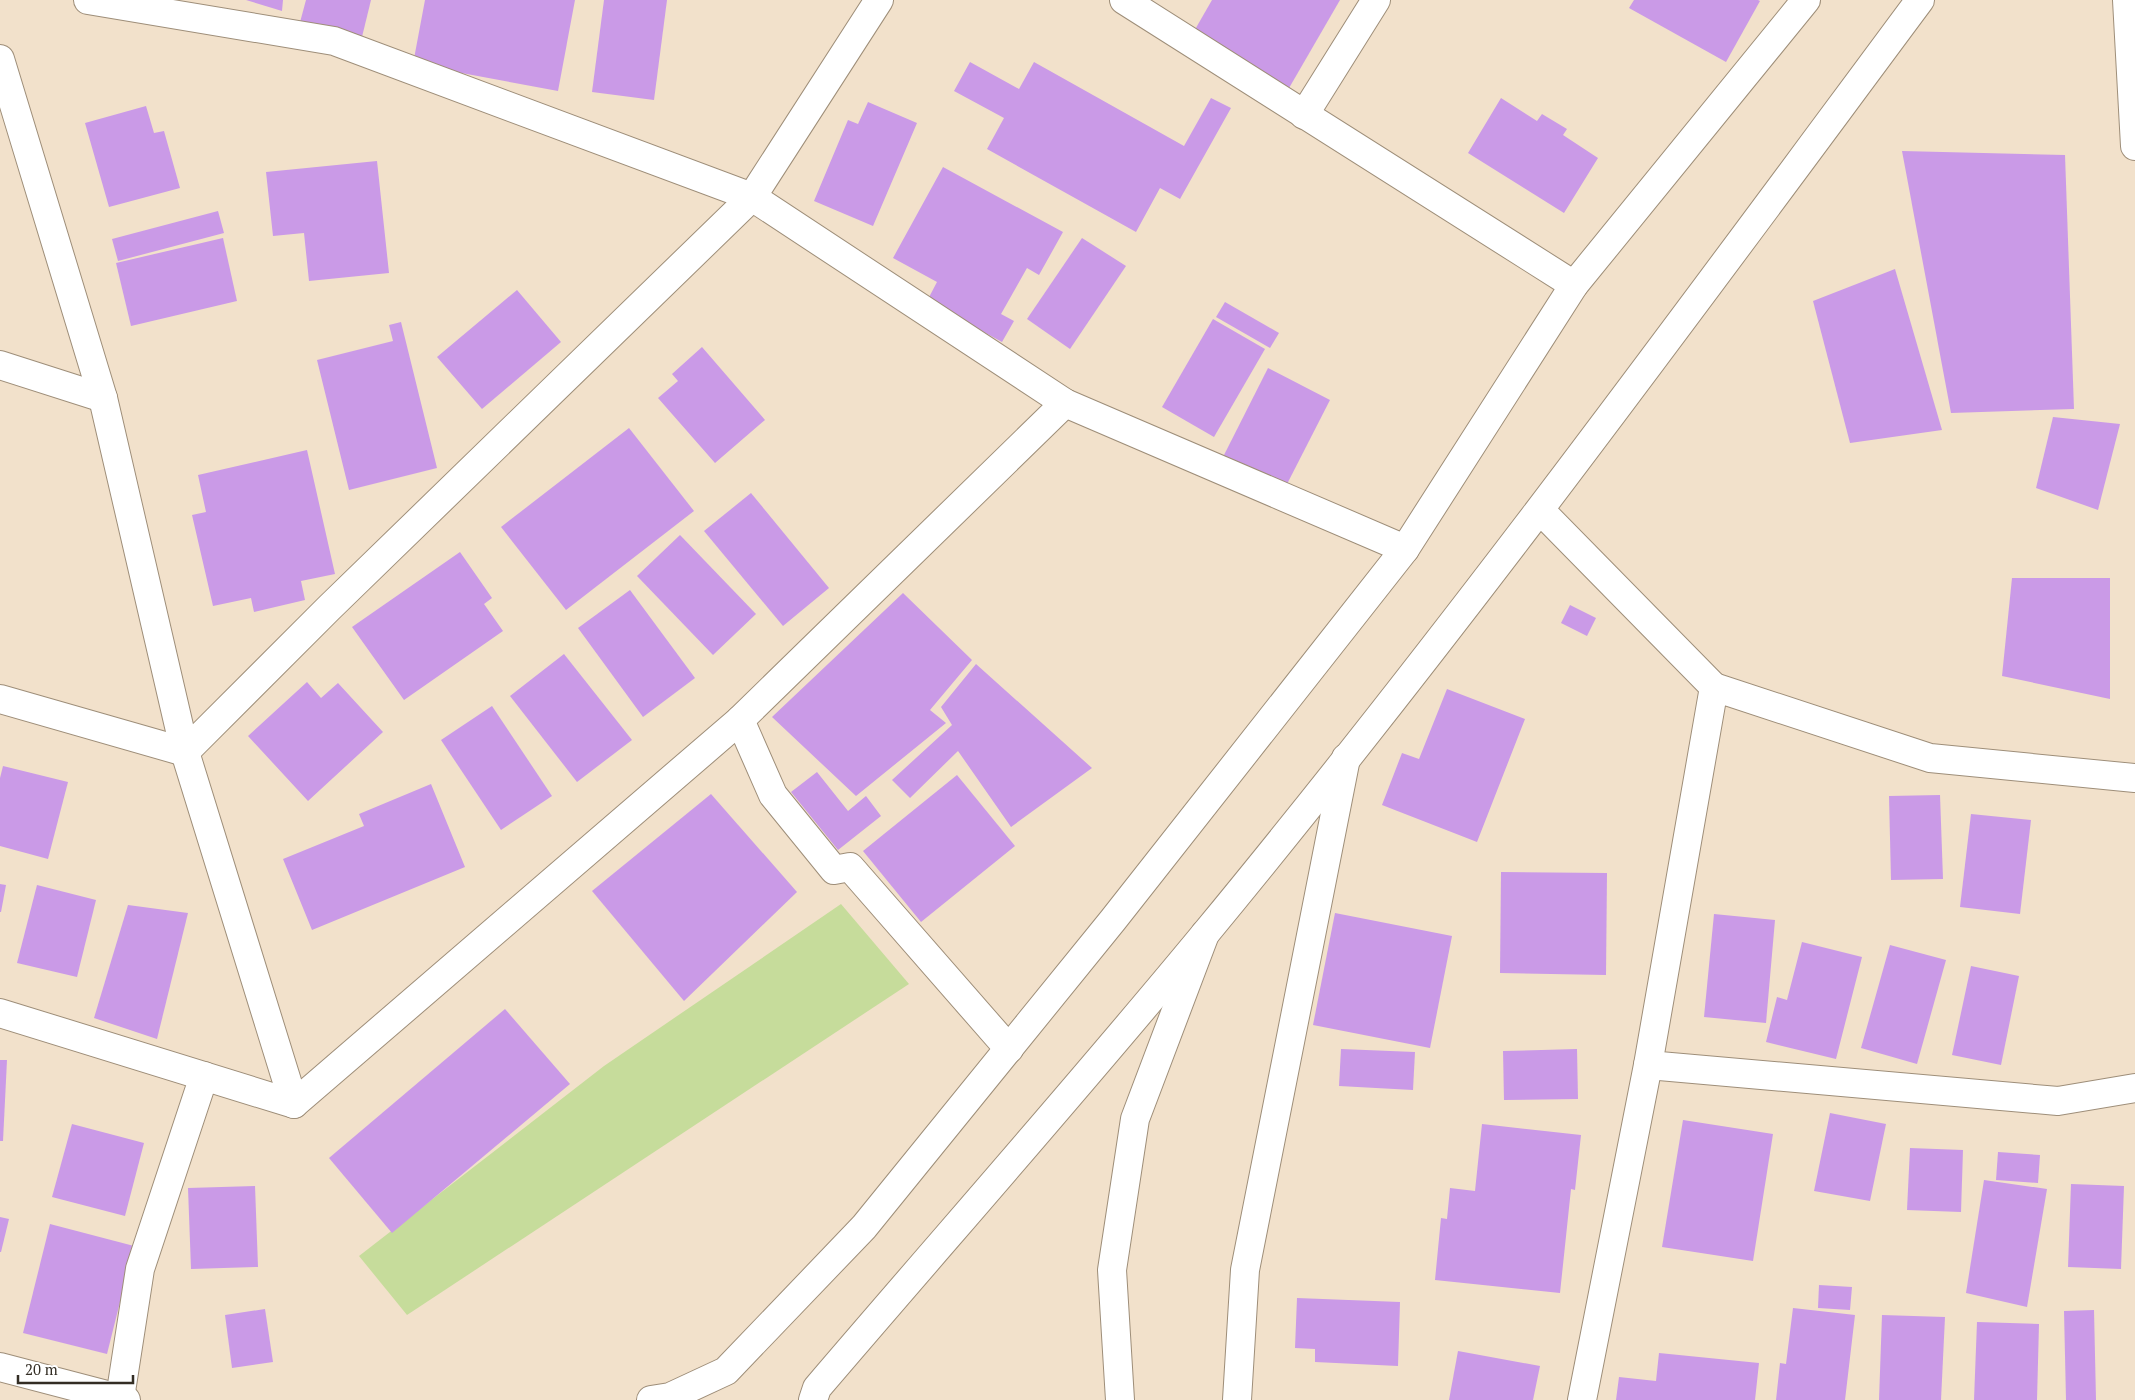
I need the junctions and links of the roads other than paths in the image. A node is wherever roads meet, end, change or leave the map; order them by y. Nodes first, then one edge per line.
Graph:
1 (88, 0) edge
2 (879, 0) edge
3 (1124, 0) edge
4 (1376, 0) edge
5 (1806, 0) edge
6 (1920, 0) edge
7 (2127, 0) edge
8 (0, 58) edge
9 (1304, 116) junction
10 (2135, 146) edge
11 (752, 197) junction
12 (1574, 285) junction
13 (0, 365) edge
14 (103, 398) junction
15 (1065, 403) junction
16 (1541, 511) junction
17 (1404, 549) junction
18 (1714, 687) junction
19 (0, 699) edge
20 (740, 720) junction
21 (185, 752) junction
22 (1346, 758) junction
23 (2135, 778) edge
24 (1205, 934) junction
25 (0, 1013) edge
26 (1009, 1049) junction
27 (1648, 1065) junction
28 (204, 1076) junction
29 (2135, 1088) edge
30 (294, 1104) junction
31 (0, 1368) edge
32 (123, 1399) edge
33 (651, 1400) edge
34 (813, 1400) edge
35 (1120, 1400) edge
36 (1237, 1400) edge
37 (1582, 1400) edge

1 - 11 main road
2 - 11 main road
3 - 9 main road
4 - 9 main road
5 - 12 main road
6 - 16 main road
7 - 10 main road
8 - 14 main road
9 - 12 main road
11 - 15 main road
11 - 21 main road
12 - 17 main road
13 - 14 main road
14 - 21 main road
15 - 17 main road
15 - 20 main road
16 - 18 main road
16 - 22 main road
17 - 26 main road
18 - 23 main road
18 - 27 main road
19 - 21 main road
20 - 26 main road
20 - 30 main road
21 - 30 main road
22 - 24 main road
22 - 36 main road
24 - 34 main road
24 - 35 main road
25 - 28 main road
26 - 33 main road
27 - 29 main road
27 - 37 main road
28 - 30 main road
28 - 32 main road
31 - 32 main road

